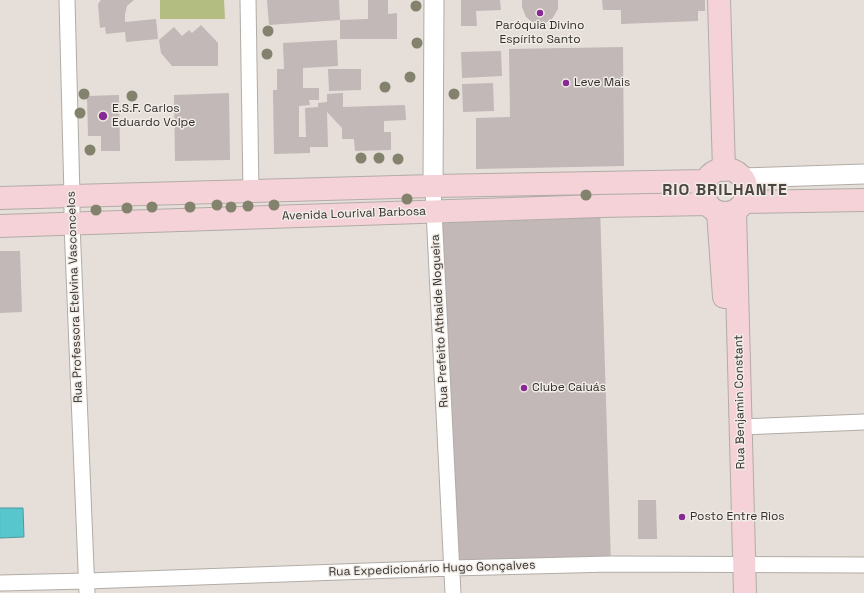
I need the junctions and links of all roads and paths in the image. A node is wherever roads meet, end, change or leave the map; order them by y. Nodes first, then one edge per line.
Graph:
1 (67, 0) edge
2 (248, 0) edge
3 (434, 0) edge
4 (718, 0) edge
5 (733, 174) junction
6 (864, 174) edge
7 (706, 181) junction
8 (433, 186) junction
9 (251, 191) junction
10 (72, 196) junction
11 (0, 198) edge
12 (864, 200) edge
13 (726, 207) junction
14 (434, 211) junction
15 (72, 224) junction
16 (0, 226) edge
17 (864, 422) edge
18 (741, 427) junction
19 (739, 565) junction
20 (864, 565) edge
21 (452, 568) junction
22 (0, 583) edge
23 (87, 587) edge
24 (453, 593) edge
25 (735, 593) edge
26 (745, 593) edge

1 - 10 street, Rua Professora Etelvina Vasconcelos
2 - 9 street
3 - 8 street, Rua Prefeito Athaide Nogueira
4 - 5 main road
5 - 6 street
5 - 7 main road
5 - 13 main road
7 - 8 main road
7 - 13 main road
8 - 9 main road
8 - 14 street, Rua Prefeito Athaide Nogueira
9 - 10 main road
10 - 11 main road
10 - 15 street, Rua Professora Etelvina Vasconcelos
12 - 13 main road, Avenida Lourival Barbosa
13 - 14 main road, Avenida Lourival Barbosa
13 - 18 main road, Rua Benjamin Constant
13 - 19 main road, Rua Benjamin Constant
14 - 15 main road, Avenida Lourival Barbosa
14 - 21 street, Rua Prefeito Athaide Nogueira
15 - 16 main road, Avenida Lourival Barbosa
15 - 23 street, Rua Professora Etelvina Vasconcelos
17 - 18 street
18 - 19 main road, Rua Benjamin Constant
19 - 20 street, Rua Expedicionário Hugo Gonçalves
19 - 21 street, Rua Expedicionário Hugo Gonçalves
19 - 25 main road, Rua Benjamin Constant
19 - 26 main road, Rua Benjamin Constant
21 - 23 street, Rua Expedicionário Hugo Gonçalves
21 - 24 street, Rua Prefeito Athaide Nogueira
22 - 23 street, Rua Expedicionário Hugo Gonçalves

